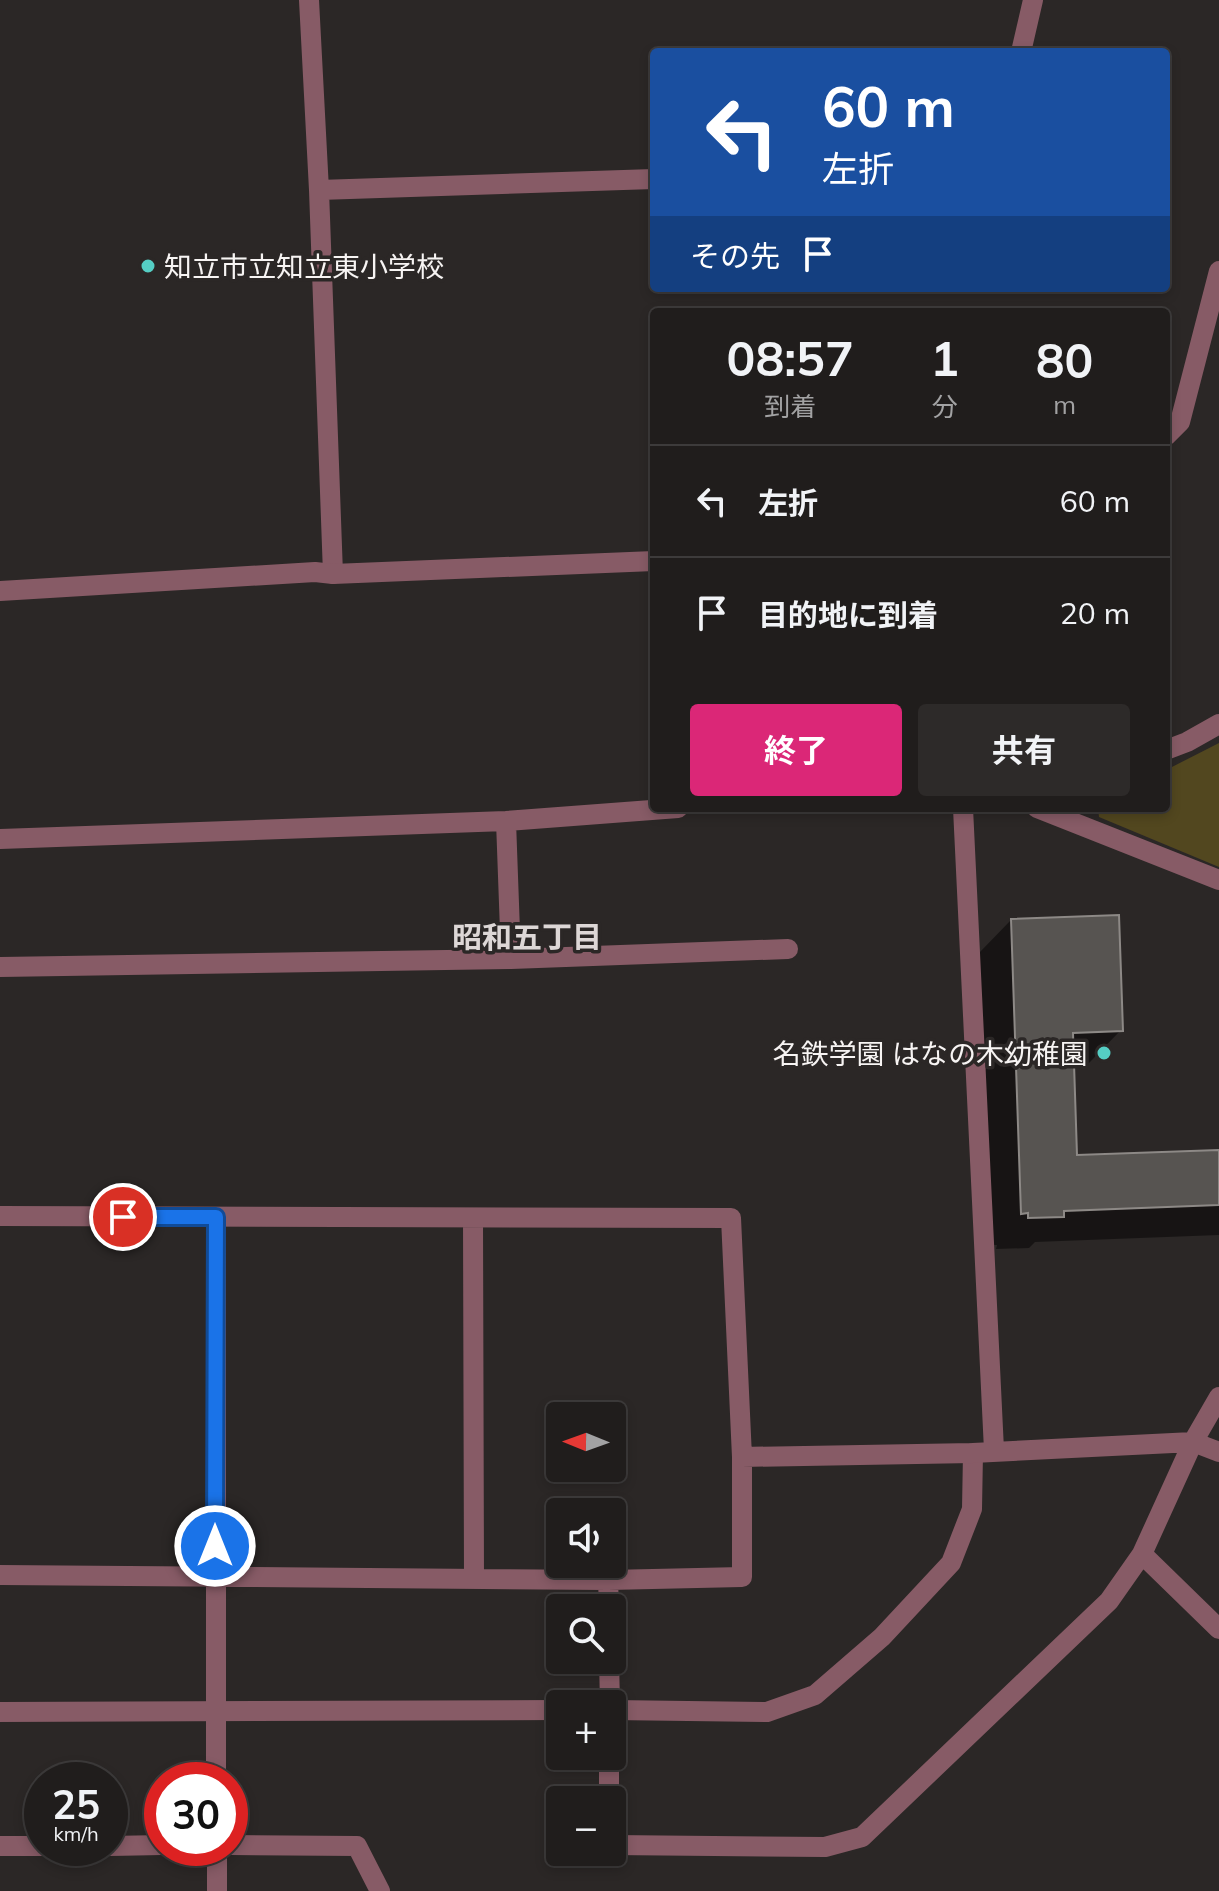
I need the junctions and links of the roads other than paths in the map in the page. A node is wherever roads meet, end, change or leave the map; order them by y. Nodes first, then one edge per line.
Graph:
1 (309, 0) edge
2 (1033, 0) edge
3 (1022, 48) edge
4 (650, 179) edge
5 (319, 190) junction
6 (1219, 271) edge
7 (1170, 432) edge
8 (650, 561) edge
9 (333, 574) junction
10 (0, 591) edge
11 (1219, 724) edge
12 (1170, 748) edge
13 (650, 810) edge
14 (963, 812) edge
15 (1047, 812) edge
16 (506, 821) junction
17 (0, 839) edge
18 (1219, 880) edge
19 (788, 949) dead end
20 (511, 959) junction
21 (0, 967) edge
22 (0, 1216) edge
23 (216, 1217) junction
24 (473, 1218) junction
25 (1219, 1397) edge
26 (1193, 1442) junction
27 (994, 1450) junction
28 (1219, 1452) edge
29 (973, 1453) junction
30 (742, 1457) junction
31 (1142, 1554) junction
32 (0, 1575) edge
33 (215, 1576) junction
34 (474, 1578) junction
35 (608, 1580) junction
36 (608, 1594) edge
37 (1219, 1629) edge
38 (546, 1710) edge
39 (626, 1710) edge
40 (0, 1712) edge
41 (215, 1713) junction
42 (216, 1762) edge
43 (248, 1845) edge
44 (626, 1845) edge
45 (0, 1846) edge
46 (24, 1846) edge
47 (217, 1866) edge
48 (217, 1891) edge
49 (380, 1891) edge

1 - 5 street
2 - 3 street
4 - 5 street
5 - 9 street
6 - 7 street
8 - 9 street
9 - 10 street
11 - 12 street
13 - 16 street
14 - 27 street
15 - 18 street
16 - 17 street
16 - 20 street
19 - 20 street
20 - 21 street
22 - 23 street
23 - 24 street
23 - 33 street
24 - 30 street
24 - 34 street
25 - 26 street
26 - 27 street
26 - 28 street
26 - 31 street
27 - 29 street
29 - 30 street
29 - 39 street
30 - 35 street
31 - 37 street
31 - 44 street
32 - 33 street
33 - 34 street
33 - 41 street
34 - 35 street
35 - 36 street
38 - 41 street
40 - 41 street
41 - 42 street
43 - 49 street
45 - 46 street
47 - 48 street

